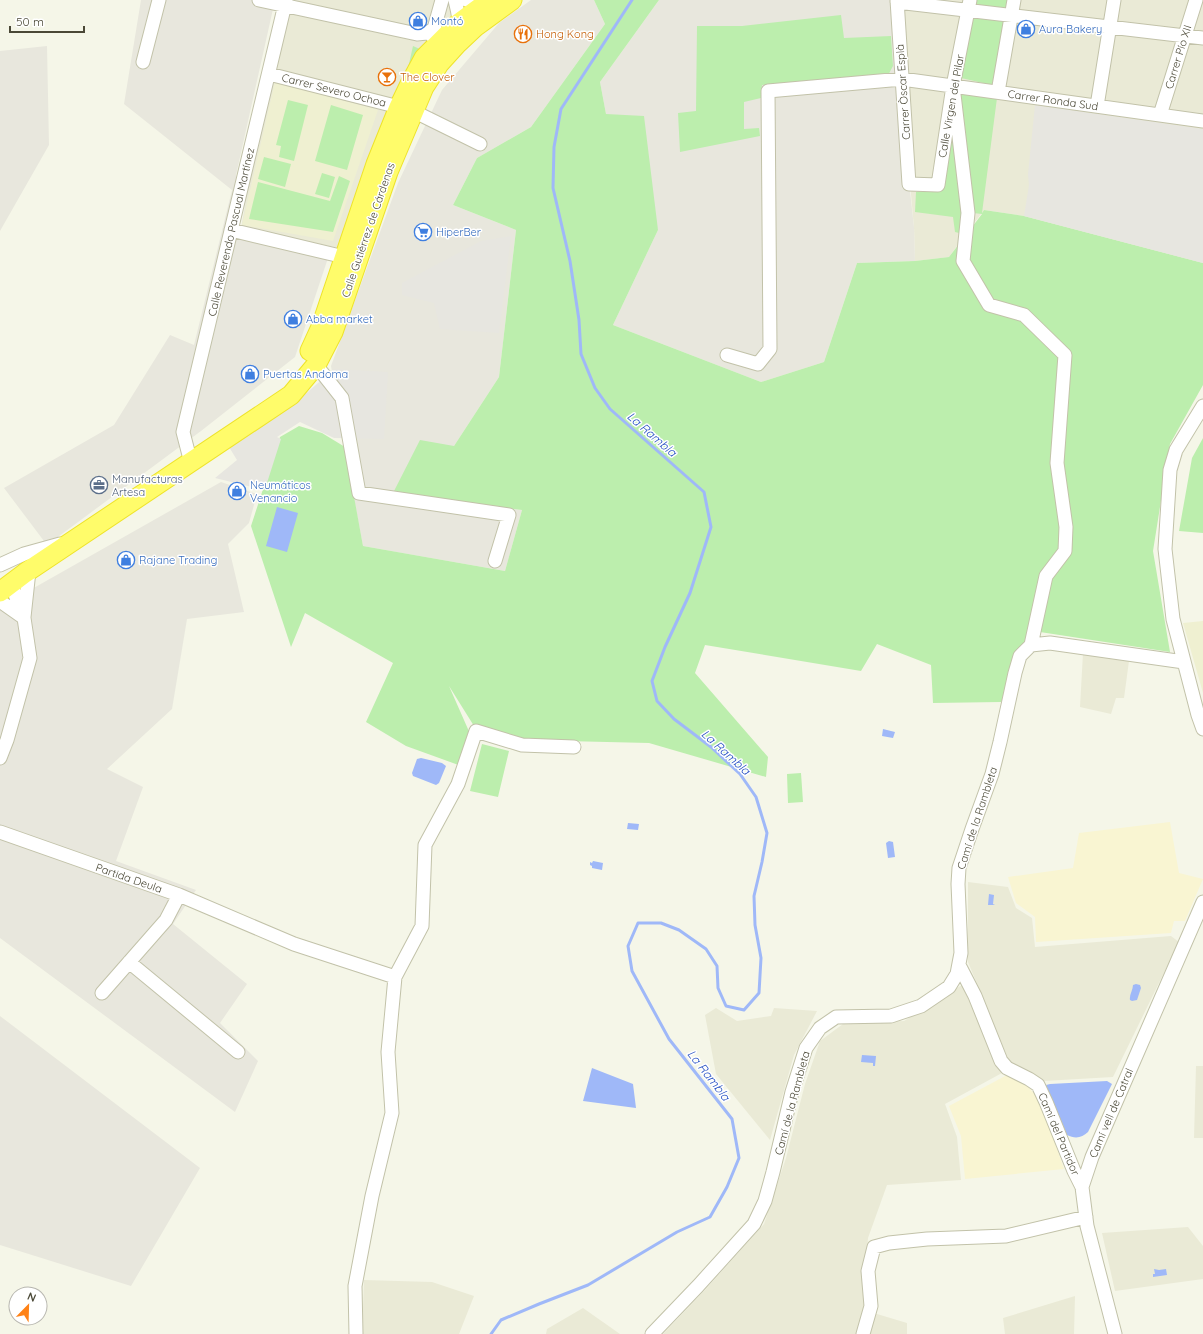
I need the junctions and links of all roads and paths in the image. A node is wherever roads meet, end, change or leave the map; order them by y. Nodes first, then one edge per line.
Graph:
1 (159, 0) edge
2 (259, 0) edge
3 (455, 0) edge
4 (466, 0) edge
5 (512, 0) edge
6 (1014, 0) edge
7 (1114, 0) edge
8 (1196, 0) edge
9 (897, 1) edge
10 (441, 2) edge
11 (488, 2) edge
12 (285, 3) edge
13 (969, 5) edge
14 (1011, 15) junction
15 (467, 25) junction
16 (435, 28) junction
17 (1109, 28) junction
18 (1185, 36) junction
19 (1203, 38) edge
20 (431, 61) junction
21 (143, 62) dead end
22 (268, 74) junction
23 (902, 79) junction
24 (953, 86) junction
25 (998, 92) junction
26 (1097, 106) junction
27 (406, 109) junction
28 (1160, 115) junction
29 (1203, 121) edge
30 (480, 144) dead end
31 (910, 184) joint
32 (231, 230) junction
33 (350, 240) junction
34 (336, 255) junction
35 (339, 273) junction
36 (727, 355) dead end
37 (316, 365) junction
38 (1203, 406) edge
39 (257, 416) junction
40 (191, 463) junction
41 (82, 535) junction
42 (495, 561) dead end
43 (0, 565) edge
44 (29, 570) junction
45 (5, 588) edge
46 (0, 601) edge
47 (24, 618) junction
48 (1031, 645) junction
49 (1184, 662) junction
50 (1203, 729) edge
51 (574, 747) dead end
52 (0, 758) edge
53 (0, 832) edge
54 (179, 895) junction
55 (1203, 902) edge
56 (129, 962) junction
57 (958, 965) junction
58 (395, 977) junction
59 (102, 993) dead end
60 (238, 1052) dead end
61 (1082, 1187) junction
62 (1086, 1217) junction
63 (356, 1334) edge
64 (652, 1334) edge
65 (863, 1334) edge
66 (1115, 1334) edge

1 - 21 street
2 - 12 street
3 - 15 street
4 - 11 street
5 - 15 highway, Calle Gutiérrez de Cárdenas
6 - 14 street
7 - 17 street
8 - 18 street, Carrer Pío XII
9 - 13 street
9 - 23 street, Carrer Òscar Esplà
10 - 15 street
10 - 16 street
11 - 15 highway, Calle Gutiérrez de Cárdenas
12 - 16 street
12 - 22 street, Calle Reverendo Pascual Martínez
13 - 14 street
13 - 24 street, Calle Virgen del Pilar
14 - 17 street
14 - 25 street
15 - 20 highway, Calle Gutiérrez de Cárdenas
16 - 20 street
17 - 18 street
17 - 26 street
18 - 19 street
18 - 28 street, Carrer Pío XII
20 - 27 highway, Calle Gutiérrez de Cárdenas
22 - 27 street, Carrer Severo Ochoa
22 - 32 street, Calle Reverendo Pascual Martínez
23 - 24 street, Carrer Ronda Sud
23 - 31 street, Carrer Òscar Esplà
23 - 36 street, Carrer Ronda Sud
24 - 25 street, Carrer Ronda Sud
24 - 31 street, Calle Virgen del Pilar
24 - 48 street
25 - 26 street, Carrer Ronda Sud
26 - 28 street, Carrer Ronda Sud
27 - 30 street, Carrer Severo Ochoa
27 - 33 highway, Calle Gutiérrez de Cárdenas
27 - 37 highway, Calle Gutiérrez de Cárdenas
28 - 29 street, Carrer Ronda Sud
32 - 34 street
32 - 40 street, Calle Reverendo Pascual Martínez
33 - 34 street
33 - 35 highway, Calle Gutiérrez de Cárdenas
34 - 35 street
35 - 39 highway, Calle Gutiérrez de Cárdenas
37 - 39 highway, Calle Gutiérrez de Cárdenas
37 - 42 street
38 - 49 street
39 - 40 highway
40 - 41 highway
41 - 43 street
41 - 44 highway
44 - 45 highway
44 - 47 street
45 - 47 street
46 - 47 street
47 - 52 street
48 - 49 street
48 - 57 street, Camí de la Rambleta
49 - 50 street
51 - 58 street
53 - 54 street, Partida Deula
54 - 56 street
54 - 58 street, Partida Deula
55 - 61 street, Camí vell de Catral
56 - 59 street
56 - 60 street
57 - 61 street, Camí del Partidor
57 - 64 street, Camí de la Rambleta
58 - 63 street
61 - 62 street, Camí vell de Catral
62 - 65 street
62 - 66 street, Camí vell de Catral

